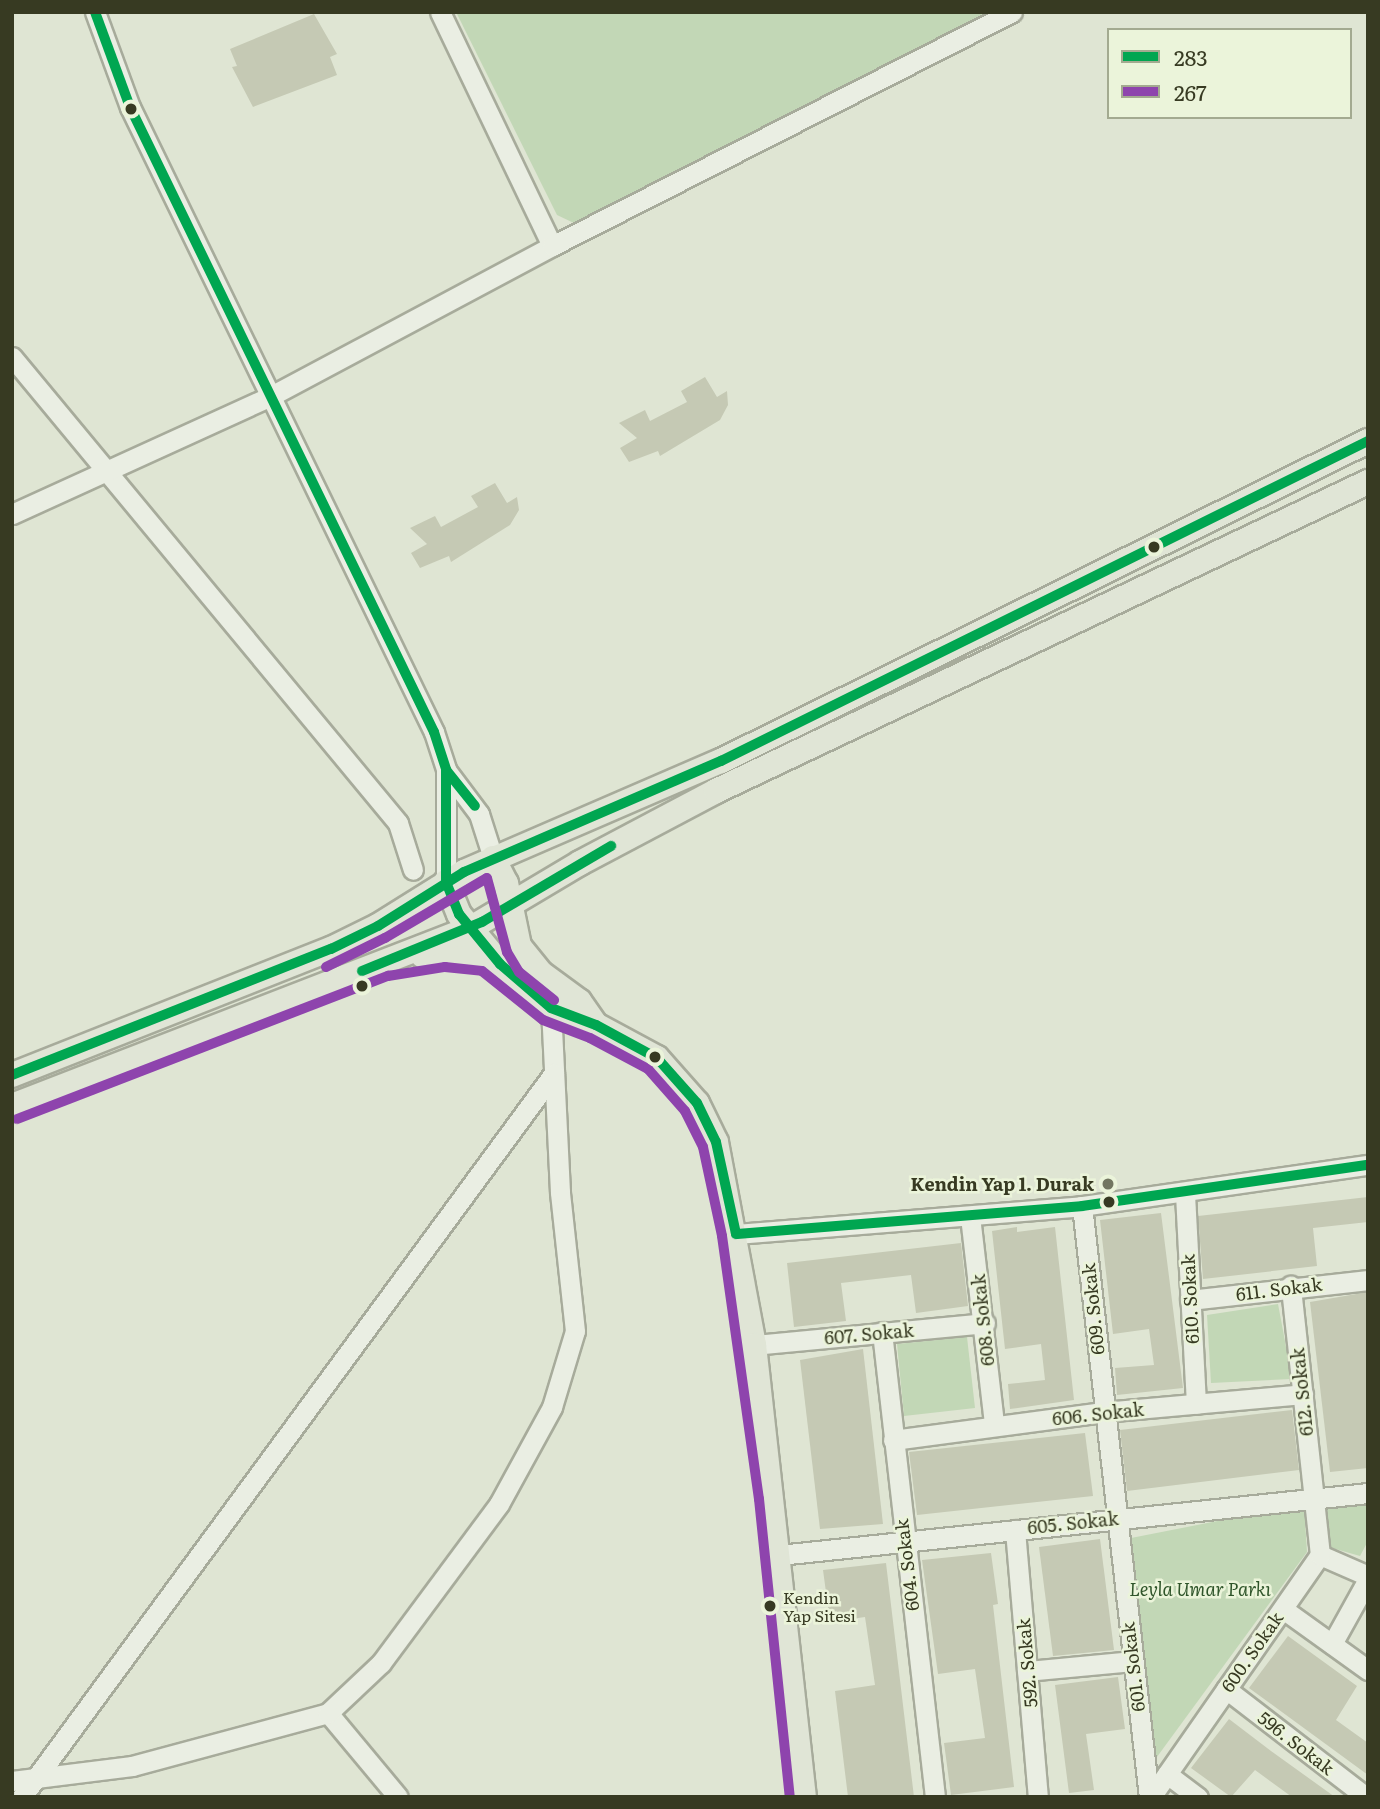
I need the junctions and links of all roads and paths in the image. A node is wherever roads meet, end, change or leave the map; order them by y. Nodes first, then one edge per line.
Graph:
1 (95, 12) edge
2 (440, 12) edge
3 (1012, 12) edge
4 (552, 246) junction
5 (12, 357) edge
6 (271, 396) junction
7 (1368, 441) edge
8 (107, 469) junction
9 (1368, 482) edge
10 (12, 514) edge
11 (446, 770) junction
12 (493, 858) junction
13 (413, 870) dead end
14 (446, 882) junction
15 (510, 906) junction
16 (471, 928) junction
17 (384, 962) junction
18 (500, 964) junction
19 (551, 1008) junction
20 (596, 1025) junction
21 (554, 1073) junction
22 (12, 1075) edge
23 (12, 1106) edge
24 (1368, 1165) edge
25 (1185, 1194) junction
26 (1082, 1206) junction
27 (970, 1216) junction
28 (736, 1234) junction
29 (1368, 1280) edge
30 (1291, 1286) junction
31 (1190, 1300) junction
32 (985, 1323) junction
33 (883, 1332) junction
34 (754, 1345) junction
35 (1303, 1394) junction
36 (1196, 1404) junction
37 (1103, 1412) junction
38 (994, 1425) junction
39 (893, 1440) junction
40 (1368, 1493) edge
41 (1314, 1497) junction
42 (1115, 1519) junction
43 (1015, 1530) junction
44 (903, 1542) junction
45 (779, 1555) junction
46 (1320, 1555) junction
47 (1368, 1578) edge
48 (1283, 1609) junction
49 (1332, 1644) junction
50 (1132, 1661) junction
51 (1368, 1670) edge
52 (1027, 1671) junction
53 (1226, 1689) junction
54 (327, 1713) junction
55 (1167, 1774) junction
56 (22, 1786) edge
57 (398, 1797) edge
58 (804, 1797) edge
59 (935, 1797) edge
60 (1038, 1797) edge
61 (1150, 1797) edge
62 (1198, 1797) edge
63 (1366, 1797) edge

1 - 6 street
2 - 4 street
3 - 4 street
4 - 6 street
5 - 8 street
6 - 8 street
6 - 11 street
7 - 12 main road
8 - 10 street
8 - 13 street
9 - 15 main road
11 - 12 street
11 - 14 street
12 - 14 main road
12 - 15 main road
14 - 16 main road
14 - 22 main road
15 - 16 main road
15 - 20 main road
16 - 17 main road
16 - 18 main road
17 - 18 main road
17 - 23 main road
18 - 19 main road
19 - 20 main road
19 - 21 street
20 - 28 main road
21 - 54 street
21 - 56 street
24 - 25 street
25 - 26 street
25 - 31 street, 610. Sokak
26 - 27 street
26 - 37 street, 609. Sokak
27 - 28 street
27 - 32 street, 608. Sokak
28 - 34 main road
29 - 30 street, 611. Sokak
30 - 31 street, 611. Sokak
30 - 35 street, 612. Sokak
31 - 36 street, 610. Sokak
32 - 33 street, 607. Sokak
32 - 38 street, 608. Sokak
33 - 34 street, 607. Sokak
33 - 39 street, 604. Sokak
34 - 45 main road
35 - 36 street, 606. Sokak
35 - 41 street, 612. Sokak
36 - 37 street, 606. Sokak
37 - 38 street, 606. Sokak
37 - 42 street, 601. Sokak
38 - 39 street, 606. Sokak
39 - 44 street, 604. Sokak
40 - 41 street, 605. Sokak
41 - 42 street, 605. Sokak
41 - 46 street
42 - 43 street, 605. Sokak
42 - 50 street, 601. Sokak
43 - 44 street, 605. Sokak
43 - 52 street, 592. Sokak
44 - 45 street, 605. Sokak
44 - 59 street, 604. Sokak
45 - 58 main road
46 - 47 street
46 - 48 street, 600. Sokak
47 - 49 street
48 - 49 street
48 - 53 street, 600. Sokak
49 - 51 street
50 - 52 street
50 - 61 street, 601. Sokak
52 - 60 street, 592. Sokak
53 - 55 street, 600. Sokak
53 - 63 street, 596. Sokak
54 - 56 street
54 - 57 street
55 - 61 street, 600. Sokak
55 - 62 street

